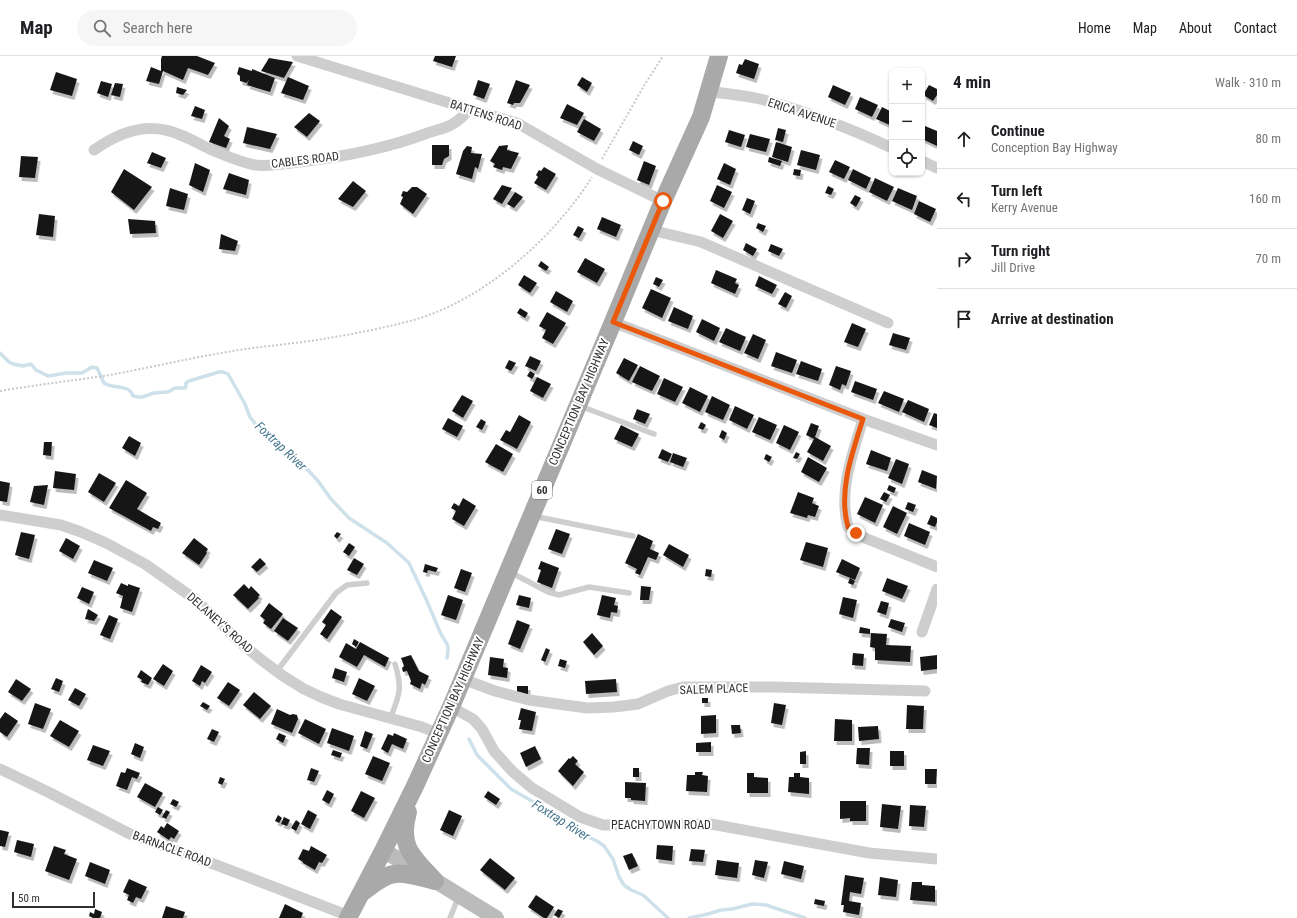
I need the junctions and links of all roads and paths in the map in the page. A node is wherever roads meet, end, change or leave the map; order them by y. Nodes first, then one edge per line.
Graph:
1 (297, 56) edge
2 (663, 56) edge
3 (719, 56) edge
4 (708, 91) junction
5 (469, 109) junction
6 (889, 147) edge
7 (94, 150) dead end
8 (925, 163) edge
9 (937, 168) edge
10 (596, 169) junction
11 (663, 201) junction
12 (651, 230) junction
13 (613, 322) junction
14 (888, 323) dead end
15 (0, 391) edge
16 (578, 405) junction
17 (863, 419) junction
18 (654, 434) dead end
19 (937, 445) edge
20 (0, 515) edge
21 (531, 516) junction
22 (633, 536) dead end
23 (937, 567) edge
24 (508, 571) junction
25 (367, 583) dead end
26 (937, 589) edge
27 (629, 593) dead end
28 (922, 632) dead end
29 (395, 664) dead end
30 (277, 672) junction
31 (463, 679) junction
32 (925, 691) dead end
33 (451, 707) junction
34 (390, 719) junction
35 (438, 734) junction
36 (0, 769) edge
37 (415, 786) junction
38 (384, 851) junction
39 (937, 859) edge
40 (435, 881) junction
41 (361, 893) junction
42 (459, 896) junction
43 (349, 917) edge
44 (450, 918) edge
45 (496, 918) edge

1 - 5 street, BATTENS ROAD
2 - 10 path
3 - 4 main road, CONCEPTION BAY HIGHWAY / 60
4 - 6 street, ERICA AVENUE
4 - 11 main road, CONCEPTION BAY HIGHWAY / 60
5 - 7 street, CABLES ROAD
5 - 10 street, BATTENS ROAD
8 - 9 street
10 - 11 street, BATTENS ROAD
10 - 15 path
11 - 12 main road, CONCEPTION BAY HIGHWAY / 60
12 - 13 main road, CONCEPTION BAY HIGHWAY / 60
12 - 14 street
13 - 16 main road, CONCEPTION BAY HIGHWAY / 60
13 - 17 street
16 - 18 lane
16 - 21 main road, CONCEPTION BAY HIGHWAY / 60
17 - 19 street
17 - 23 street
20 - 30 street, DELANEY'S ROAD
21 - 22 lane
21 - 24 main road, CONCEPTION BAY HIGHWAY / 60
24 - 27 lane
24 - 31 main road, CONCEPTION BAY HIGHWAY / 60
25 - 30 lane
26 - 28 street
29 - 34 lane
30 - 34 street, DELANEY'S ROAD
31 - 32 street, SALEM PLACE
31 - 33 main road, CONCEPTION BAY HIGHWAY / 60
33 - 35 main road, CONCEPTION BAY HIGHWAY / 60
33 - 39 street, PEACHYTOWN ROAD
34 - 35 street, DELANEY'S ROAD
35 - 37 main road, CONCEPTION BAY HIGHWAY / 60
36 - 43 street, BARNACLE ROAD
37 - 38 main road, CONCEPTION BAY HIGHWAY / 60
37 - 40 main road
38 - 40 main road
38 - 41 main road, CONCEPTION BAY HIGHWAY / 60
40 - 41 main road
40 - 42 main road
41 - 43 main road, CONCEPTION BAY HIGHWAY / 60
42 - 44 lane
42 - 45 main road

